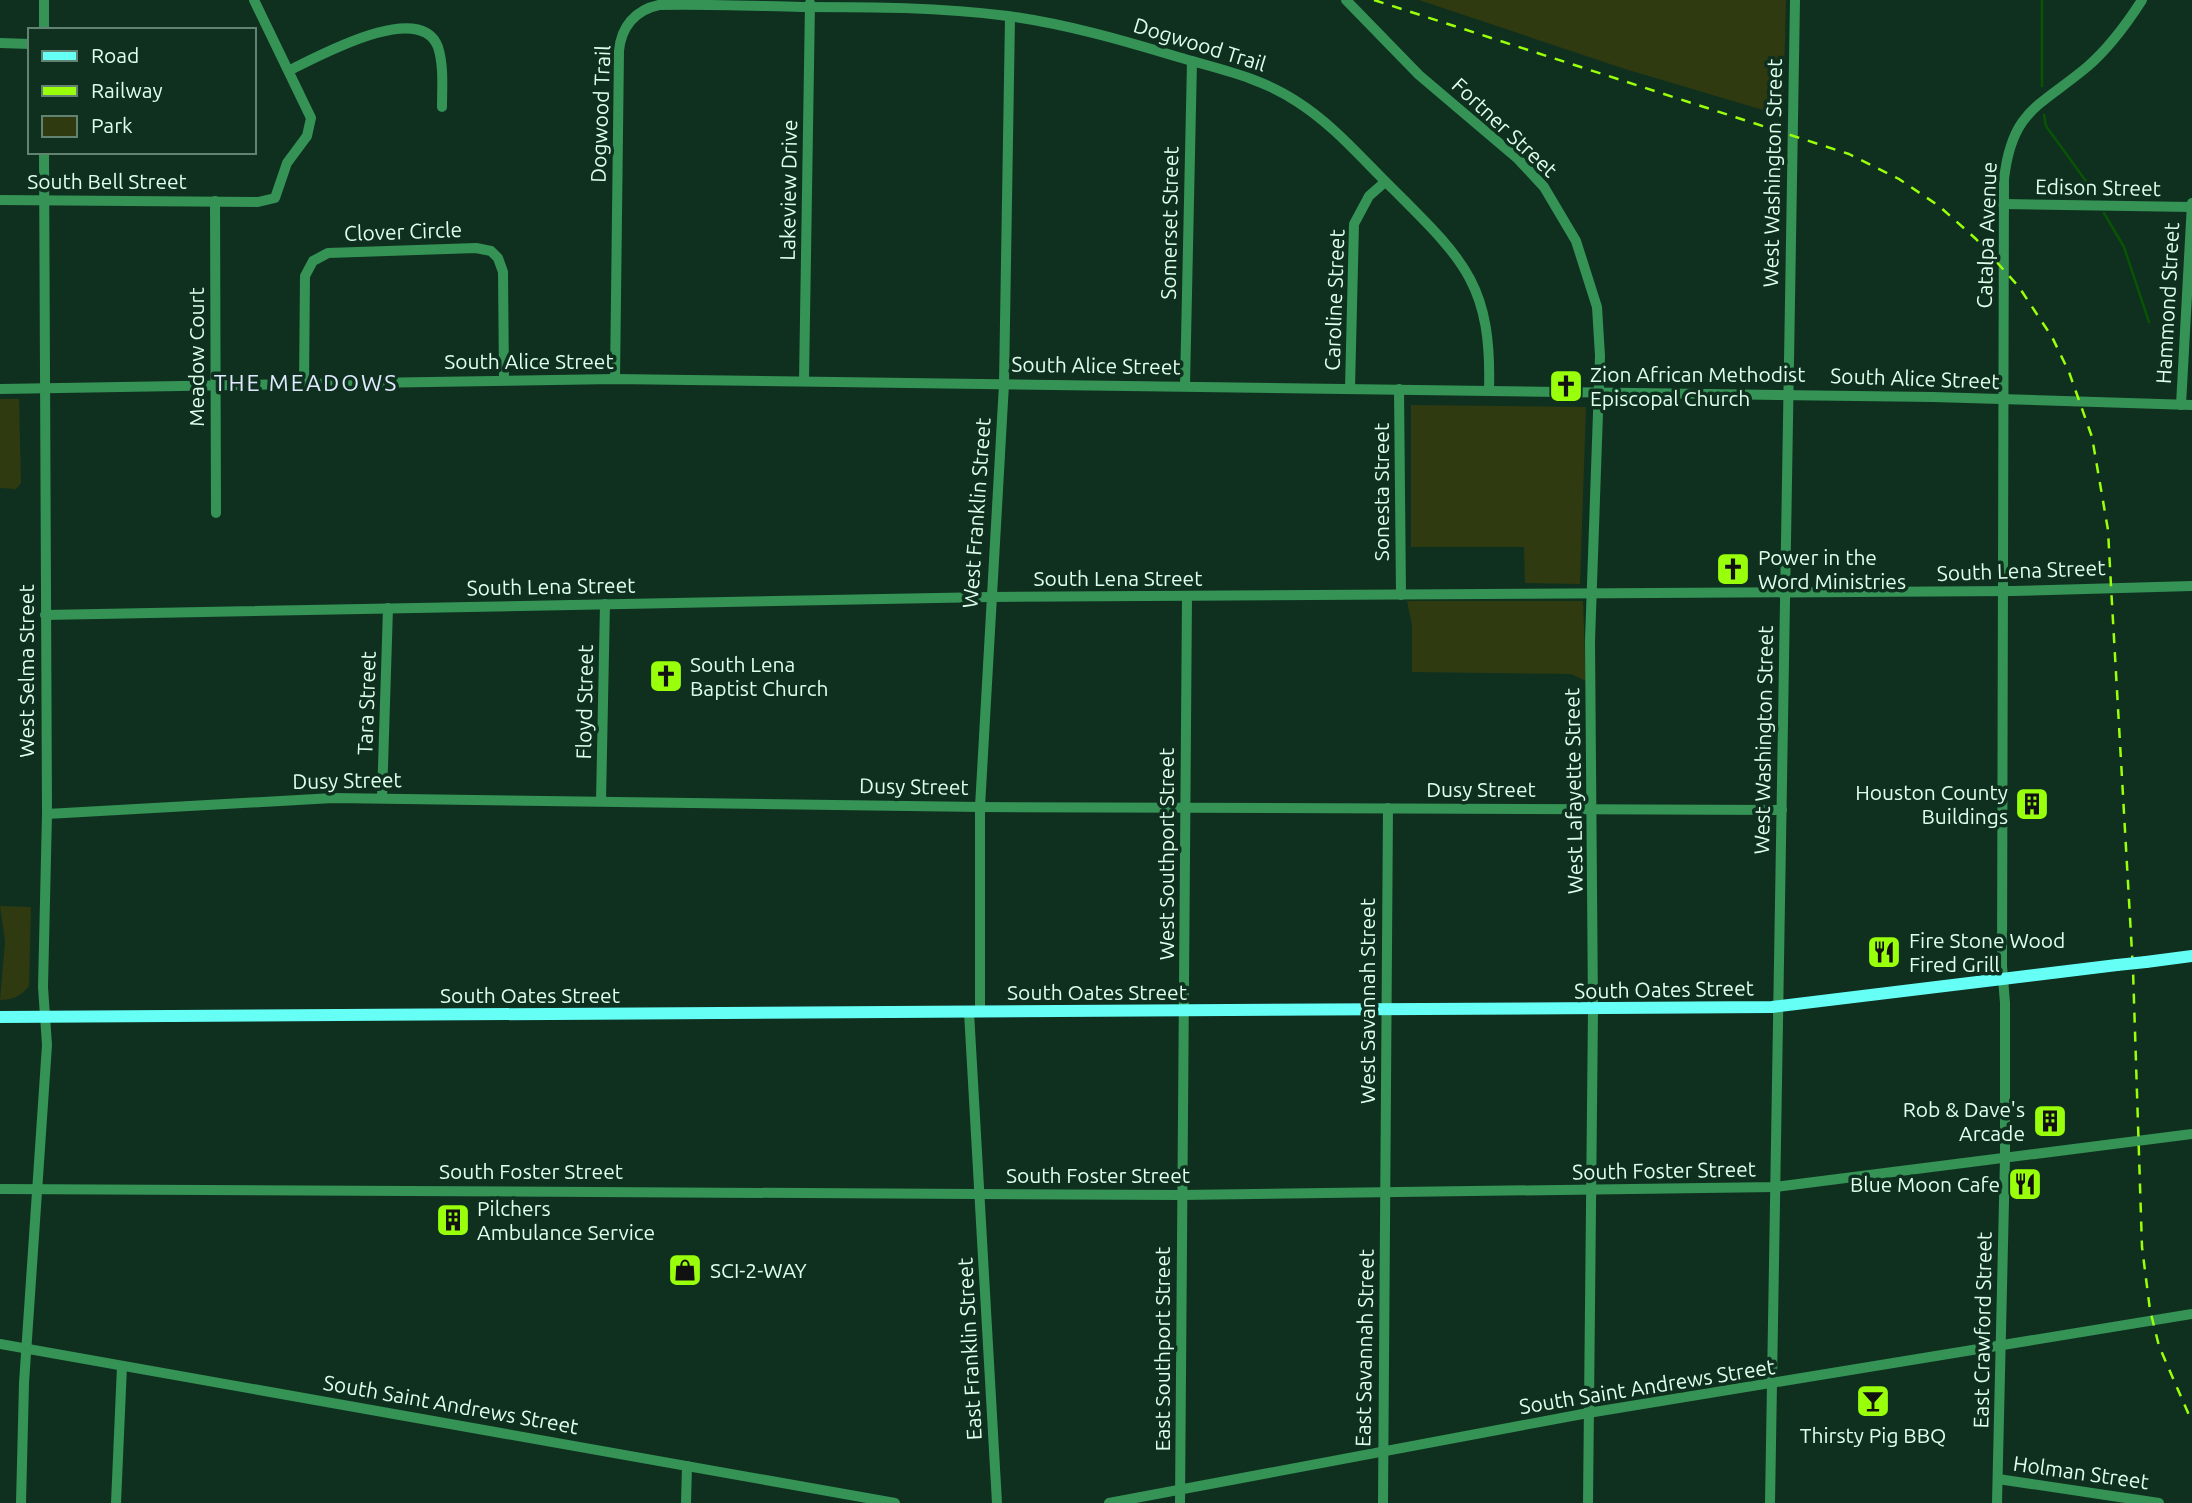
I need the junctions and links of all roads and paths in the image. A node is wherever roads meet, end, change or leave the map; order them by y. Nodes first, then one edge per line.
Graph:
1 (44, 0) edge
2 (254, 0) edge
3 (1346, 0) edge
4 (1795, 0) edge
5 (2142, 0) edge
6 (810, 3) edge
7 (1010, 16) junction
8 (44, 28) edge
9 (0, 43) edge
10 (28, 44) edge
11 (1192, 61) junction
12 (290, 70) junction
13 (442, 107) dead end
14 (44, 154) edge
15 (1385, 182) junction
16 (0, 200) edge
17 (44, 200) junction
18 (215, 201) junction
19 (2003, 204) junction
20 (2192, 206) edge
21 (504, 379) junction
22 (615, 379) junction
23 (804, 381) junction
24 (304, 384) junction
25 (1004, 384) junction
26 (1185, 386) junction
27 (215, 387) junction
28 (1350, 388) junction
29 (0, 389) edge
30 (1399, 389) junction
31 (46, 390) junction
32 (1489, 390) junction
33 (1599, 392) junction
34 (1787, 394) junction
35 (2003, 400) junction
36 (2187, 405) edge
37 (216, 513) dead end
38 (2192, 586) edge
39 (2002, 591) junction
40 (1784, 592) junction
41 (1401, 595) junction
42 (1591, 595) junction
43 (1187, 596) junction
44 (990, 597) junction
45 (605, 604) junction
46 (388, 608) junction
47 (45, 615) junction
48 (383, 798) junction
49 (601, 801) junction
50 (980, 807) junction
51 (1186, 807) junction
52 (1388, 808) junction
53 (1592, 808) junction
54 (1782, 810) junction
55 (47, 814) junction
56 (2192, 956) edge
57 (2002, 979) junction
58 (1779, 1007) junction
59 (1593, 1009) junction
60 (1386, 1010) junction
61 (1184, 1011) junction
62 (974, 1012) junction
63 (44, 1016) junction
64 (0, 1017) edge
65 (2192, 1134) edge
66 (2005, 1158) junction
67 (1775, 1186) junction
68 (0, 1189) edge
69 (37, 1189) junction
70 (1590, 1191) junction
71 (979, 1194) junction
72 (1385, 1194) junction
73 (1181, 1195) junction
74 (2192, 1314) edge
75 (0, 1344) edge
76 (1999, 1346) junction
77 (26, 1349) junction
78 (122, 1366) junction
79 (1772, 1384) junction
80 (1588, 1413) junction
81 (1382, 1451) junction
82 (687, 1466) junction
83 (1998, 1479) junction
84 (1181, 1489) junction
85 (22, 1503) edge
86 (116, 1503) edge
87 (687, 1503) edge
88 (895, 1503) edge
89 (997, 1503) edge
90 (1109, 1503) edge
91 (1181, 1503) edge
92 (1383, 1503) edge
93 (1588, 1503) edge
94 (1770, 1503) edge
95 (1997, 1503) edge
96 (2159, 1503) edge

1 - 8 street
2 - 12 street
3 - 33 street, Fortner Street
4 - 34 street, West Washington Street
5 - 19 street, Catalpa Avenue
6 - 7 street, Dogwood Trail
6 - 22 street, Dogwood Trail
6 - 23 street, Lakeview Drive
7 - 11 street, Dogwood Trail
7 - 25 street, West Franklin Street
9 - 10 street
11 - 15 street, Dogwood Trail
11 - 26 street, Somerset Street
12 - 13 street
12 - 18 street, South Bell Street
14 - 17 street, West Selma Street
15 - 28 street, Caroline Street
15 - 32 street, Dogwood Trail
16 - 17 street, South Bell Street
17 - 18 street, South Bell Street
17 - 31 street, West Selma Street
18 - 27 street, Meadow Court
19 - 20 street, Edison Street
19 - 35 street, Catalpa Avenue
20 - 36 street, Hammond Street
21 - 22 street, South Alice Street
21 - 24 street, South Alice Street
21 - 24 street, Clover Circle
22 - 23 street, South Alice Street
23 - 25 street, South Alice Street
24 - 27 street, South Alice Street
25 - 26 street, South Alice Street
25 - 44 street, West Franklin Street
26 - 28 street, South Alice Street
27 - 31 street, South Alice Street
27 - 37 street, Meadow Court
28 - 30 street, South Alice Street
29 - 31 street, South Alice Street
30 - 32 street, South Alice Street
30 - 41 street, Sonesta Street
31 - 47 street, West Selma Street
32 - 33 street, South Alice Street
33 - 34 street, South Alice Street
33 - 42 street, West Lafayette Street
34 - 35 street, South Alice Street
34 - 40 street, West Washington Street
35 - 36 street, South Alice Street
35 - 39 street, Catalpa Avenue
38 - 39 street, South Lena Street
39 - 40 street, South Lena Street
39 - 57 street, East Crawford Street
40 - 42 street, South Lena Street
40 - 54 street, West Washington Street
41 - 42 street, South Lena Street
41 - 43 street, South Lena Street
42 - 53 street, West Lafayette Street
43 - 44 street, South Lena Street
43 - 51 street, West Southport Street
44 - 45 street, South Lena Street
44 - 50 street, West Franklin Street
45 - 46 street, South Lena Street
45 - 49 street, Floyd Street
46 - 47 street, South Lena Street
46 - 48 street, Tara Street
47 - 55 street, West Selma Street
48 - 49 street, Dusy Street
48 - 55 street, Dusy Street
49 - 50 street, Dusy Street
50 - 51 street, Dusy Street
50 - 62 street, West Franklin Street
51 - 52 street, Dusy Street
51 - 61 street, West Southport Street
52 - 53 street, Dusy Street
52 - 60 street, West Savannah Street
53 - 54 street, Dusy Street
53 - 59 street, West Lafayette Street
54 - 58 street, West Washington Street
55 - 63 street, West Selma Street
56 - 57 main road, South Oates Street, bridge
57 - 58 main road, South Oates Street
57 - 66 street, East Crawford Street
58 - 59 main road, South Oates Street
58 - 67 street, West Washington Street
59 - 60 main road, South Oates Street
59 - 70 street, West Lafayette Street
60 - 61 main road, South Oates Street
60 - 72 street, West Savannah Street
61 - 62 main road, South Oates Street
61 - 73 street, West Southport Street
62 - 63 main road, South Oates Street
62 - 71 street, West Franklin Street
63 - 64 main road, South Oates Street
63 - 69 street, West Selma Street
65 - 66 street, South Foster Street
66 - 67 street, South Foster Street
66 - 76 street, East Crawford Street
67 - 70 street, South Foster Street
67 - 79 street, West Washington Street
68 - 69 street, South Foster Street
69 - 71 street, South Foster Street
69 - 77 street, West Selma Street
70 - 72 street, South Foster Street
70 - 80 street, West Lafayette Street
71 - 73 street, South Foster Street
71 - 89 street, East Franklin Street
72 - 73 street, South Foster Street
72 - 81 street, East Savannah Street
73 - 84 street, East Southport Street
74 - 76 street, South Saint Andrews Street
75 - 77 street, South Saint Andrews Street
76 - 79 street, South Saint Andrews Street
76 - 83 street, East Crawford Street
77 - 78 street, South Saint Andrews Street
77 - 85 street, West Selma Street
78 - 82 street, South Saint Andrews Street
78 - 86 street
79 - 80 street, South Saint Andrews Street
79 - 94 street, West Washington Street
80 - 81 street, South Saint Andrews Street
80 - 93 street, West Lafayette Street
81 - 84 street, South Saint Andrews Street
81 - 92 street, East Savannah Street
82 - 87 street
82 - 88 street, South Saint Andrews Street
83 - 95 street, East Crawford Street
83 - 96 street, Holman Street
84 - 90 street, South Saint Andrews Street
84 - 91 street, East Southport Street

